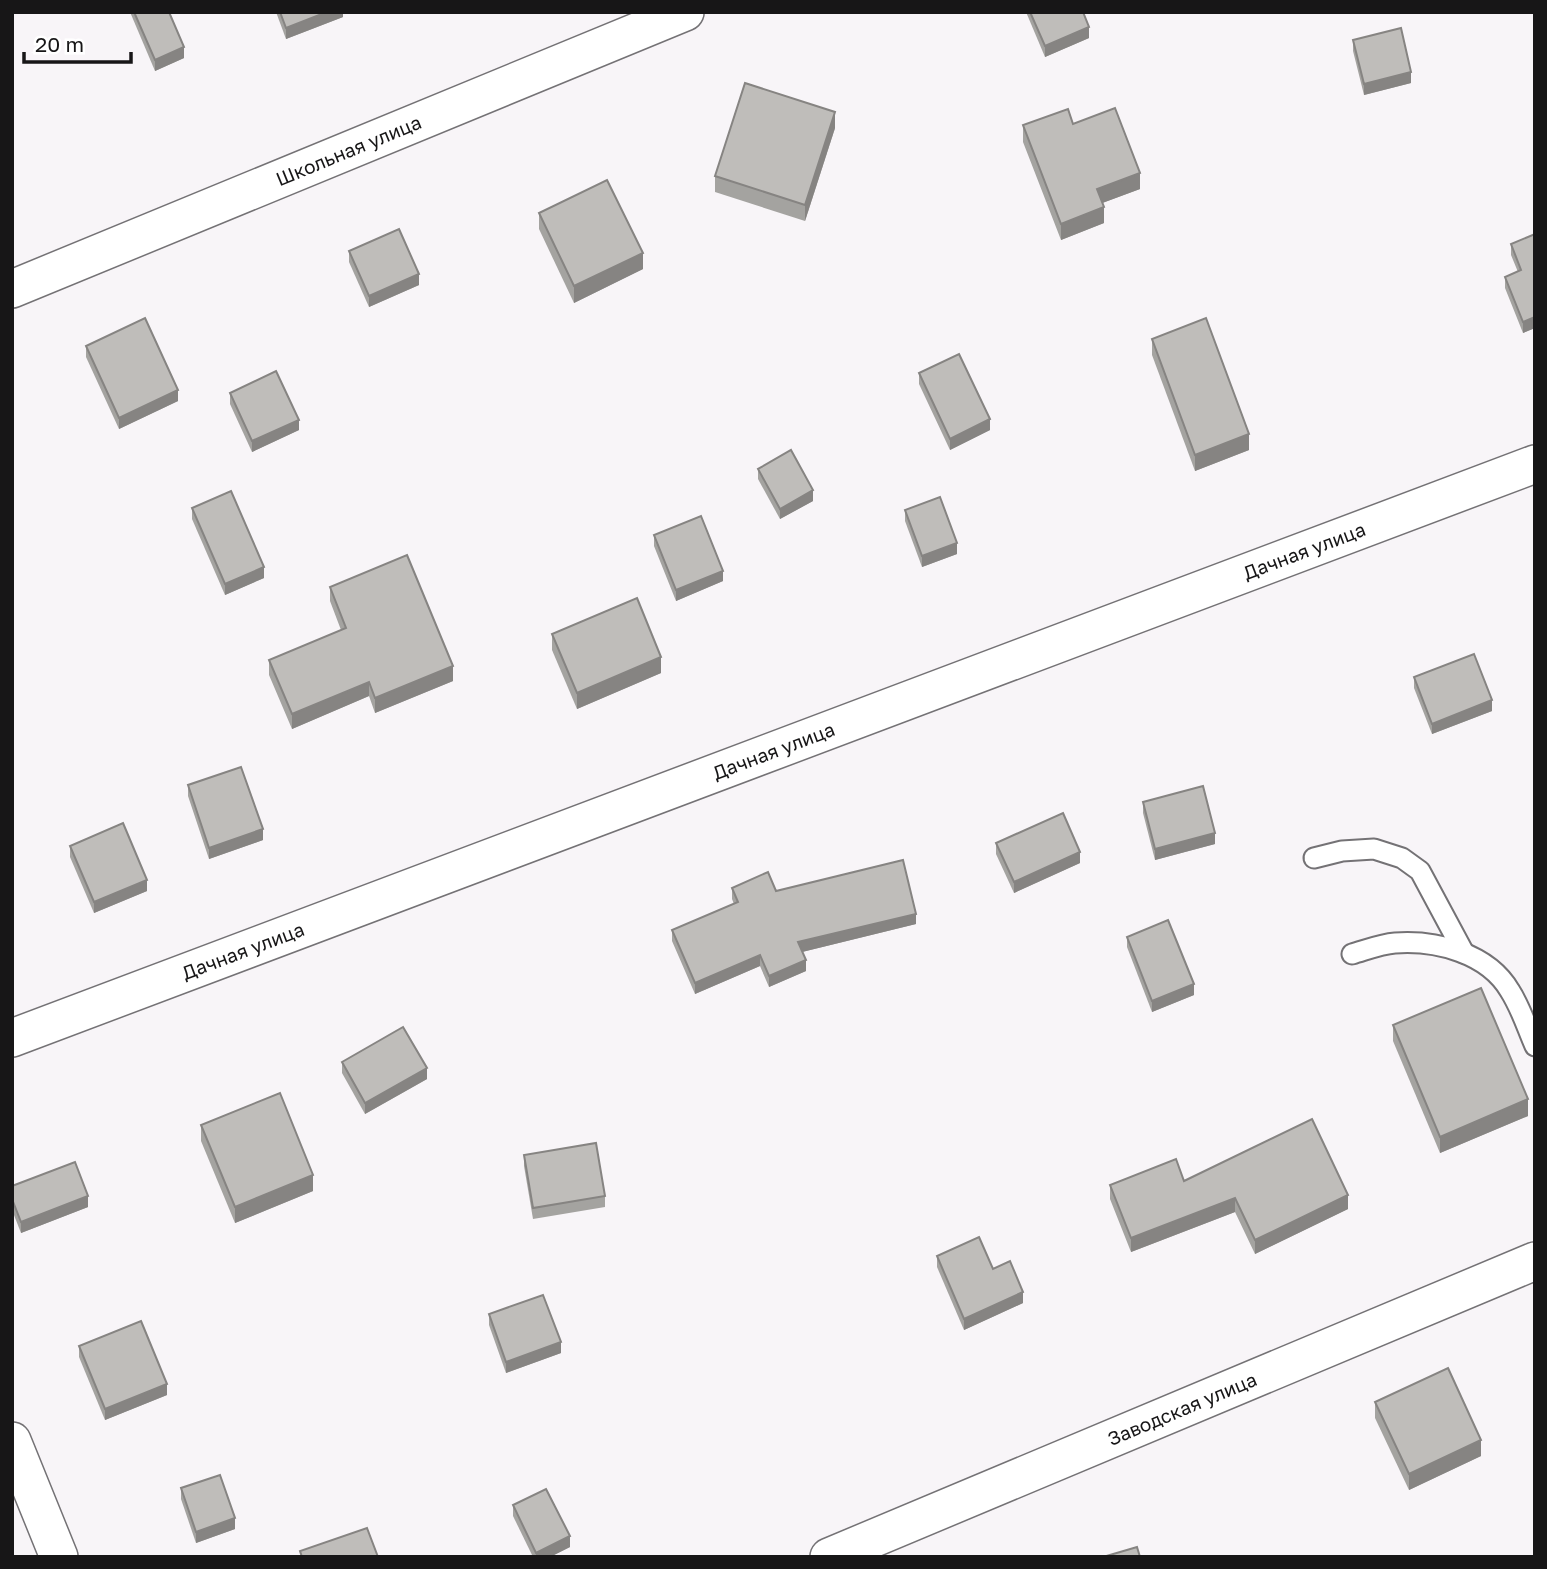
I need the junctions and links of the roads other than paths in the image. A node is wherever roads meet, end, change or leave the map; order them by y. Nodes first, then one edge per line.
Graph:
1 (685, 12) edge
2 (12, 289) edge
3 (1535, 464) edge
4 (1314, 858) dead end
5 (1464, 953) junction
6 (1352, 954) dead end
7 (12, 1038) edge
8 (1535, 1046) edge
9 (1535, 1261) edge
10 (12, 1441) edge
11 (59, 1557) edge
12 (829, 1557) edge

1 - 2 street, Школьная улица
3 - 7 street, Дачная улица
4 - 5 lane
5 - 6 lane
5 - 8 lane
9 - 12 street, Заводская улица
10 - 11 street

